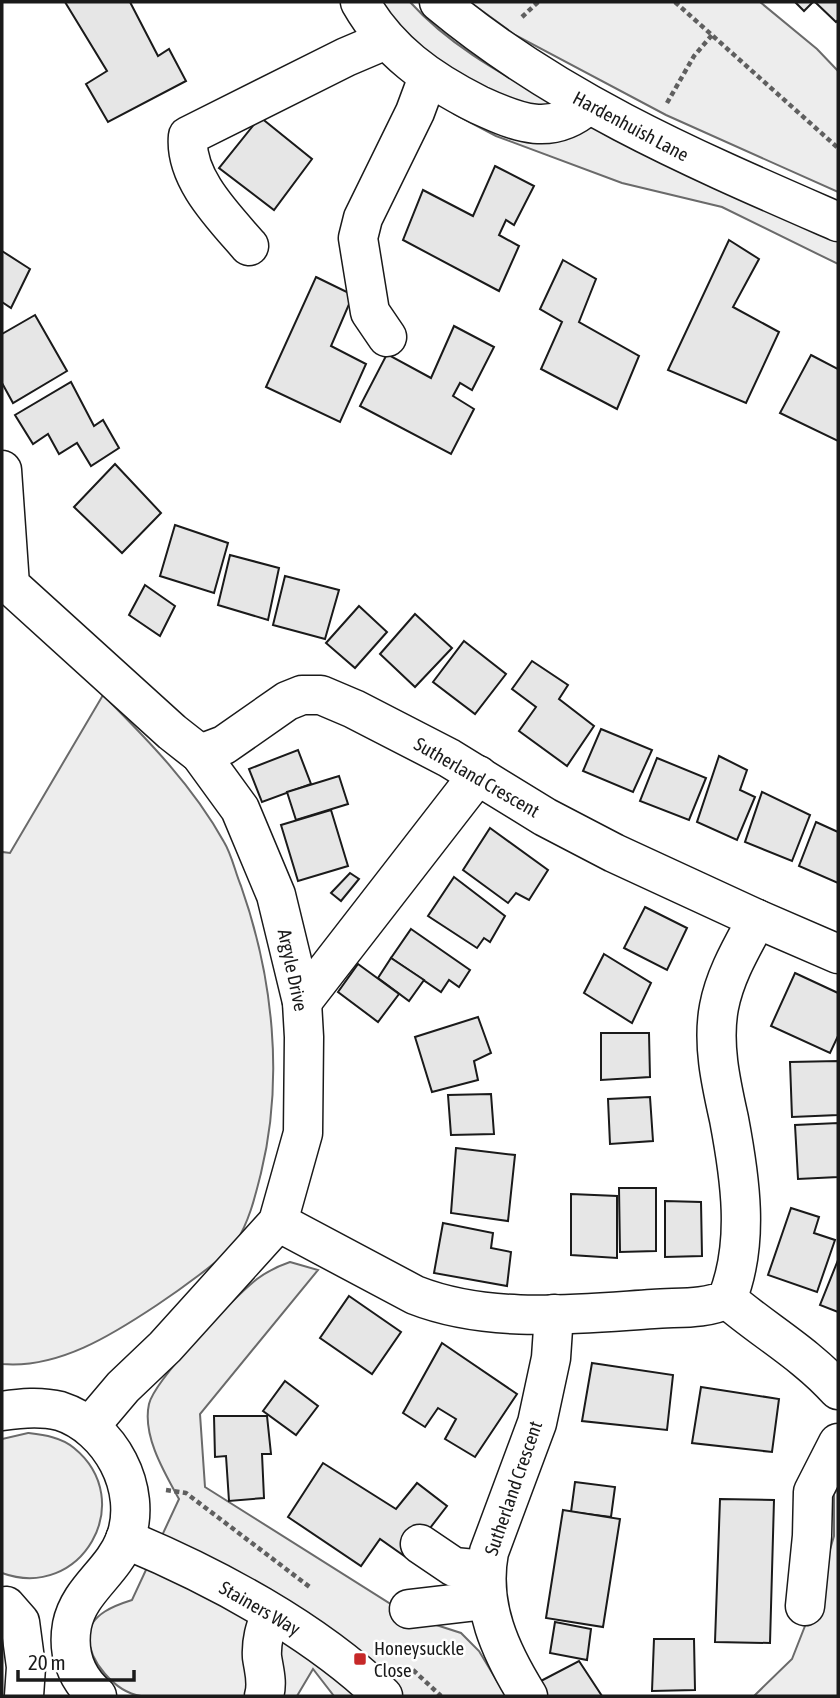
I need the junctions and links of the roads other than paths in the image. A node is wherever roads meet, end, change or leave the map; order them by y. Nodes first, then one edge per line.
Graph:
1 (360, 2) edge
2 (439, 2) edge
3 (386, 40) junction
4 (428, 77) junction
5 (588, 105) junction
6 (838, 222) edge
7 (249, 246) dead end
8 (387, 337) dead end
9 (2, 470) edge
10 (6, 586) edge
11 (200, 754) junction
12 (478, 775) junction
13 (757, 919) junction
14 (838, 954) edge
15 (302, 1002) junction
16 (278, 1222) junction
17 (727, 1299) junction
18 (554, 1314) junction
19 (838, 1390) edge
20 (2, 1411) edge
21 (90, 1426) junction
22 (832, 1454) edge
23 (125, 1539) junction
24 (420, 1544) dead end
25 (486, 1585) junction
26 (90, 1588) junction
27 (4, 1605) edge
28 (805, 1606) dead end
29 (409, 1609) dead end
30 (271, 1613) junction
31 (24, 1696) edge
32 (97, 1696) edge
33 (264, 1696) edge
34 (383, 1696) edge
35 (528, 1696) edge

1 - 3 street
2 - 5 street, Hardenhuish Lane
3 - 4 street
3 - 7 street
4 - 5 street
4 - 8 street
5 - 6 street, Hardenhuish Lane
9 - 10 street, Argyle Drive
10 - 11 street, Argyle Drive
11 - 12 street, Sutherland Crescent
11 - 15 street, Argyle Drive
12 - 13 street, Sutherland Crescent
12 - 15 street
13 - 14 street, Sutherland Crescent
13 - 17 street
15 - 16 street, Argyle Drive
16 - 18 street
16 - 21 street, Argyle Drive
17 - 18 street
17 - 19 street
18 - 25 street, Sutherland Crescent
20 - 21 street
21 - 23 street
22 - 28 street
23 - 26 street
23 - 30 street, Stainers Way
24 - 25 street
25 - 29 street
25 - 35 street
26 - 27 street
26 - 32 street
27 - 31 street
30 - 33 street
30 - 34 street, Stainers Way

